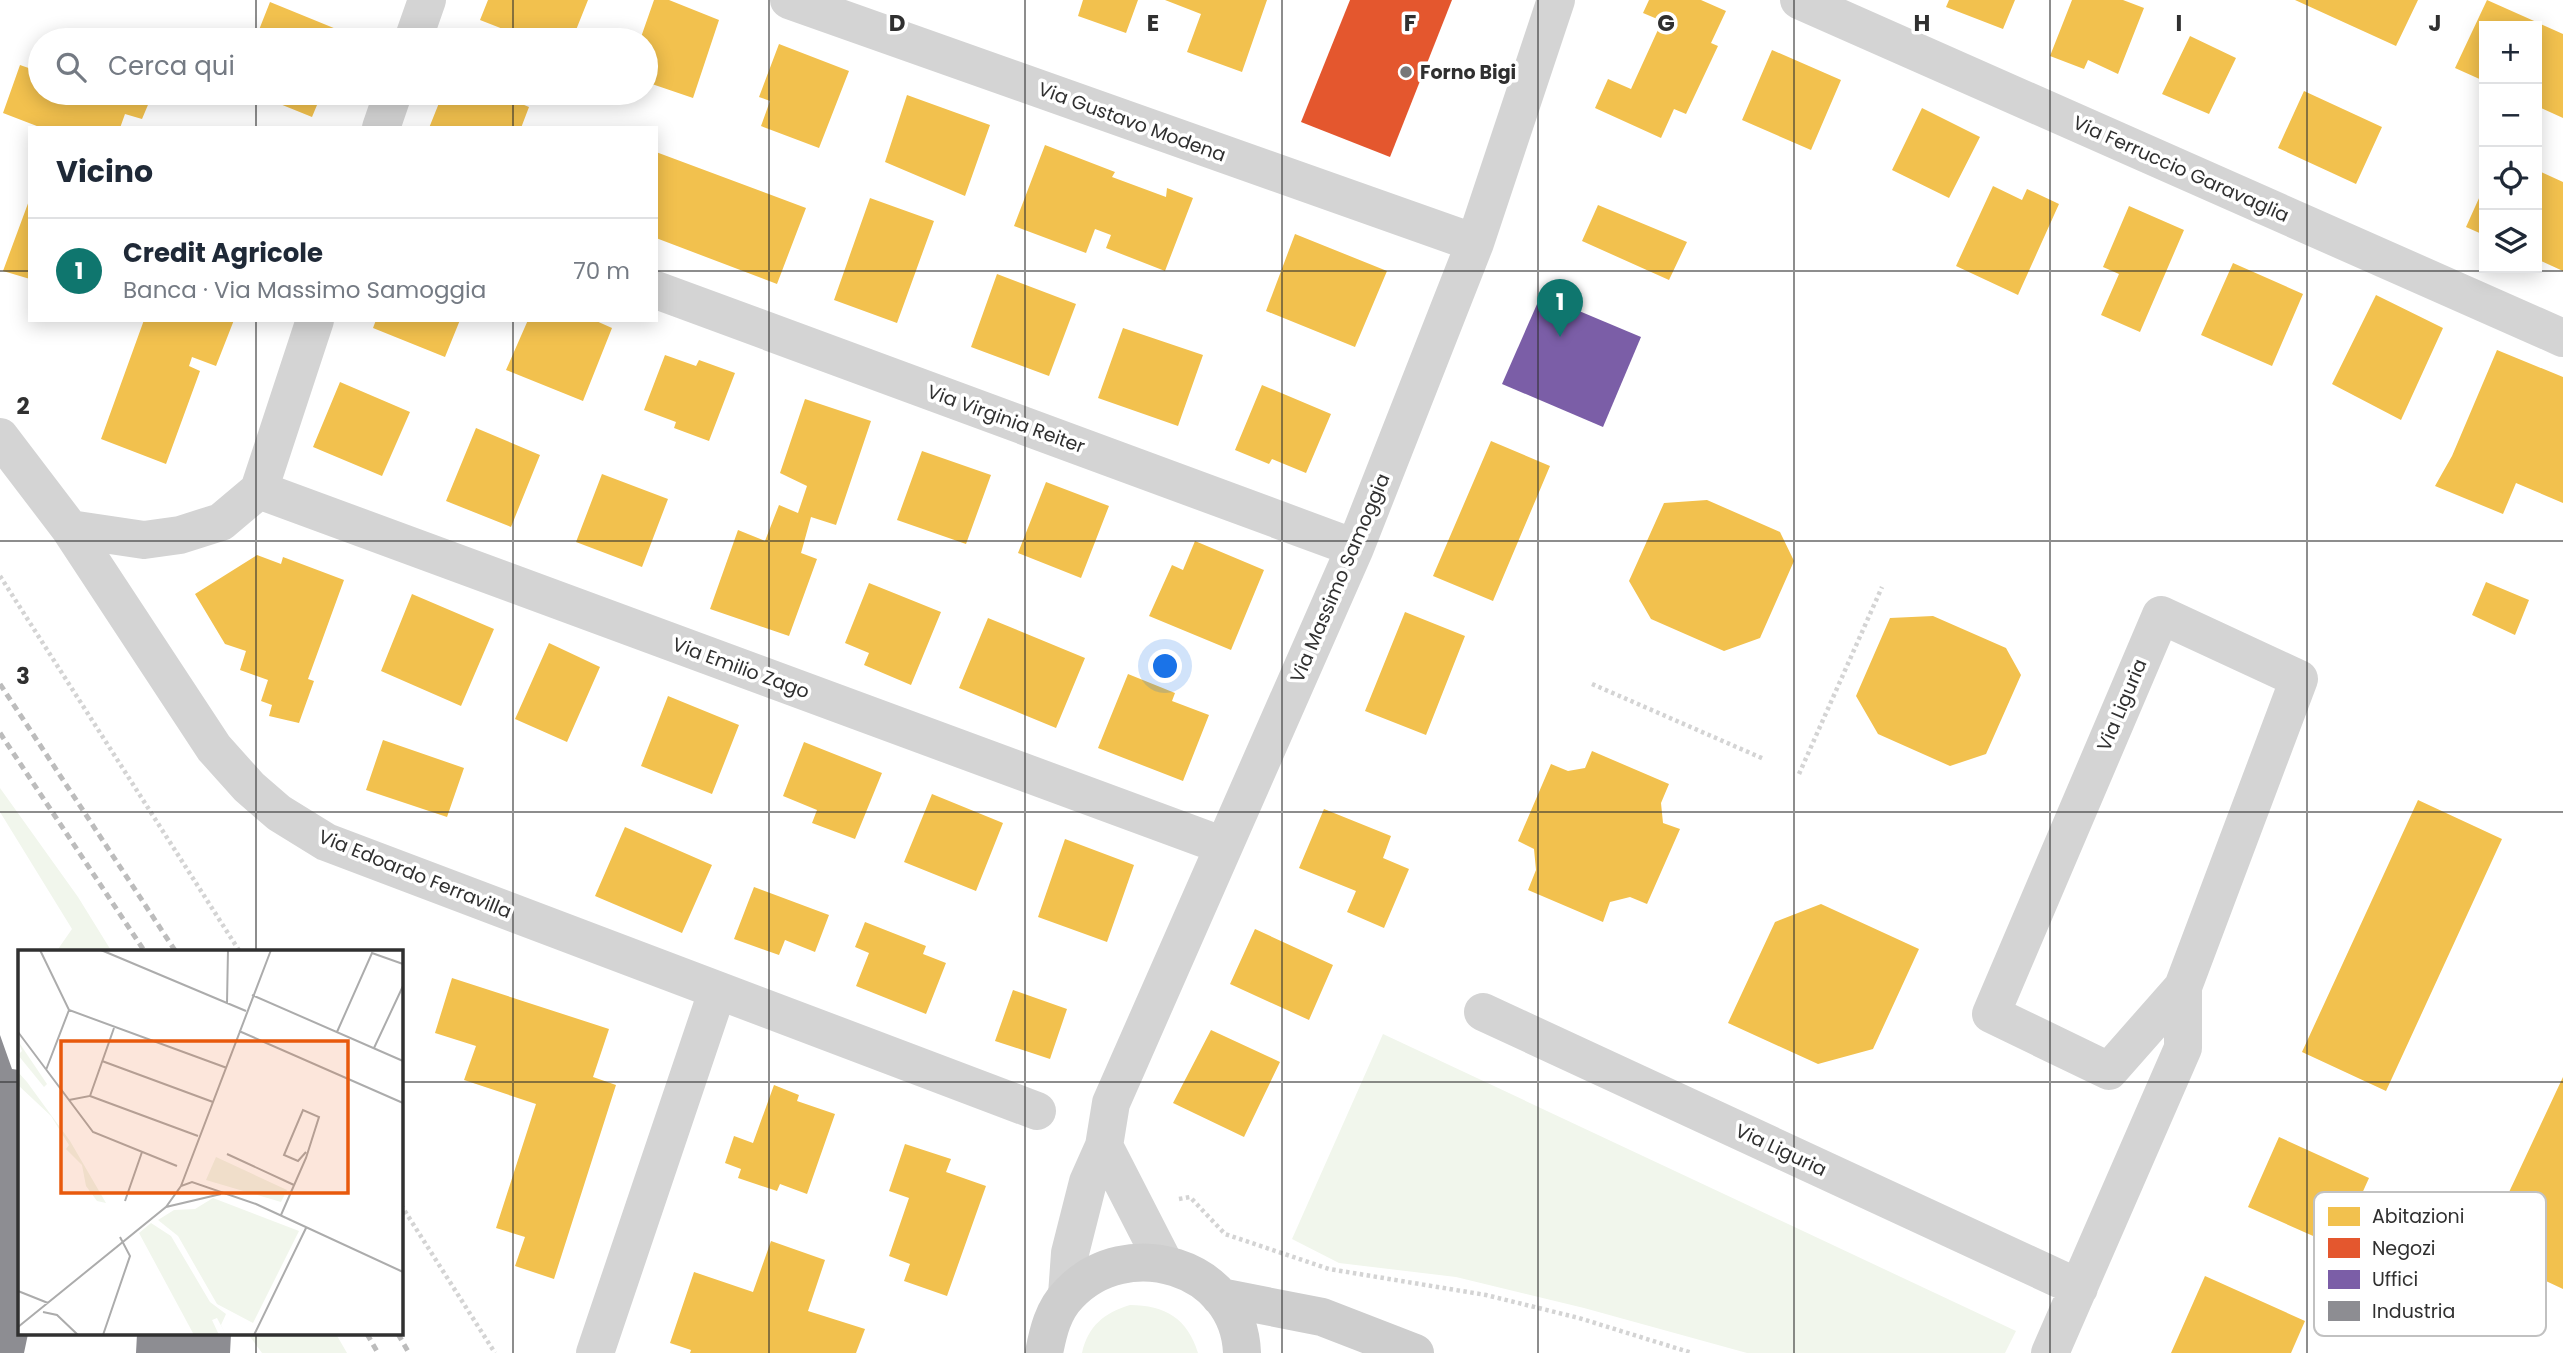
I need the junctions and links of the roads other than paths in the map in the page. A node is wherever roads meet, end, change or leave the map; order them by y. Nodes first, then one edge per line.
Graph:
1 (427, 0) edge
2 (789, 0) edge
3 (1556, 0) edge
4 (1799, 0) edge
5 (416, 28) edge
6 (390, 105) edge
7 (382, 126) edge
8 (1475, 243) junction
9 (658, 291) edge
10 (314, 322) edge
11 (2563, 338) edge
12 (0, 437) edge
13 (259, 490) junction
14 (70, 529) junction
15 (1355, 548) junction
16 (1224, 846) junction
17 (2183, 987) junction
18 (718, 992) junction
19 (1483, 1012) dead end
20 (1037, 1111) dead end
21 (1104, 1146) junction
22 (1164, 1263) junction
23 (2079, 1288) junction
24 (1067, 1295) junction
25 (1220, 1297) junction
26 (595, 1353) edge
27 (1044, 1353) edge
28 (1242, 1353) edge
29 (1415, 1353) edge
30 (2050, 1353) edge

1 - 5 street
2 - 8 street, Via Gustavo Modena
3 - 8 street, Via Massimo Samoggia
4 - 11 street, Via Ferruccio Garavaglia
6 - 7 street
8 - 15 street, Via Massimo Samoggia
9 - 15 street, Via Virginia Reiter
10 - 13 street
12 - 14 street, Via Edoardo Ferravilla
13 - 14 street
13 - 16 street, Via Emilio Zago
14 - 18 street, Via Edoardo Ferravilla
15 - 16 street, Via Massimo Samoggia
16 - 21 street, Via Massimo Samoggia
17 - 17 street, Via Liguria
17 - 23 street, Via Liguria
18 - 20 street, Via Edoardo Ferravilla
18 - 26 street
19 - 23 street, Via Liguria
21 - 22 street
21 - 24 street, Via Massimo Samoggia
22 - 24 main road
22 - 25 main road
23 - 30 street, Via Liguria
24 - 27 main road
25 - 28 main road
25 - 29 main road

